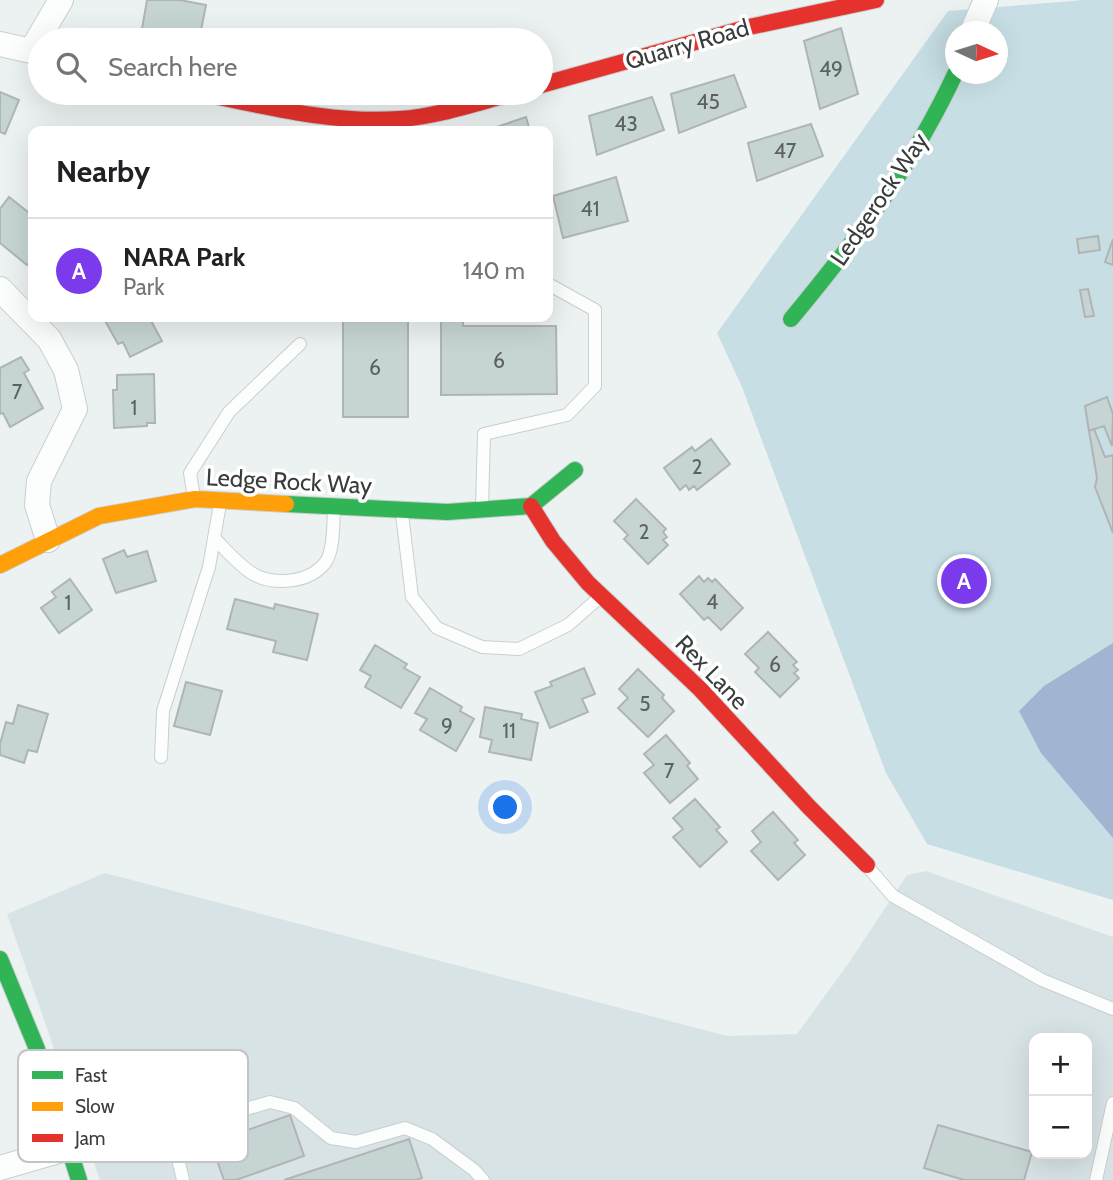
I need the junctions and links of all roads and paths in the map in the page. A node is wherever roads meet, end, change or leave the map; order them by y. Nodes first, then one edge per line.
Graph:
1 (61, 0) edge
2 (876, 0) edge
3 (986, 0) edge
4 (977, 21) edge
5 (48, 28) edge
6 (0, 44) edge
7 (28, 50) edge
8 (553, 82) edge
9 (950, 84) edge
10 (271, 105) edge
11 (469, 105) edge
12 (553, 287) edge
13 (0, 289) edge
14 (28, 318) edge
15 (791, 320) dead end
16 (32, 322) edge
17 (300, 344) dead end
18 (575, 470) dead end
19 (195, 499) junction
20 (221, 500) junction
21 (335, 506) junction
22 (531, 506) junction
23 (401, 510) junction
24 (482, 511) junction
25 (214, 538) junction
26 (48, 540) junction
27 (0, 565) edge
28 (601, 596) junction
29 (161, 757) dead end
30 (867, 865) joint
31 (0, 959) edge
32 (1113, 1009) edge
33 (37, 1050) edge
34 (1113, 1102) edge
35 (248, 1108) edge
36 (21, 1162) edge
37 (73, 1162) edge
38 (179, 1162) edge
39 (0, 1168) edge
40 (79, 1180) edge
41 (183, 1180) edge
42 (484, 1180) edge
43 (1096, 1180) edge

1 - 5 street
2 - 8 street, Quarry Road
3 - 4 street
6 - 7 street
9 - 15 street, Ledgerock Way
10 - 11 street
12 - 24 lane
13 - 14 street
16 - 26 street
17 - 19 lane
18 - 22 street
19 - 20 street, Ledge Rock Way
19 - 26 street, Ledge Rock Way
20 - 21 street, Ledge Rock Way
20 - 25 lane
21 - 23 street, Ledge Rock Way
21 - 25 lane
22 - 24 street, Ledge Rock Way
22 - 28 street, Rex Lane
23 - 24 street, Ledge Rock Way
23 - 28 lane
25 - 29 lane
26 - 27 street, Ledge Rock Way
28 - 30 street, Rex Lane
30 - 32 lane
31 - 33 street
34 - 43 lane
35 - 42 lane
36 - 39 street
37 - 40 street
38 - 41 lane

